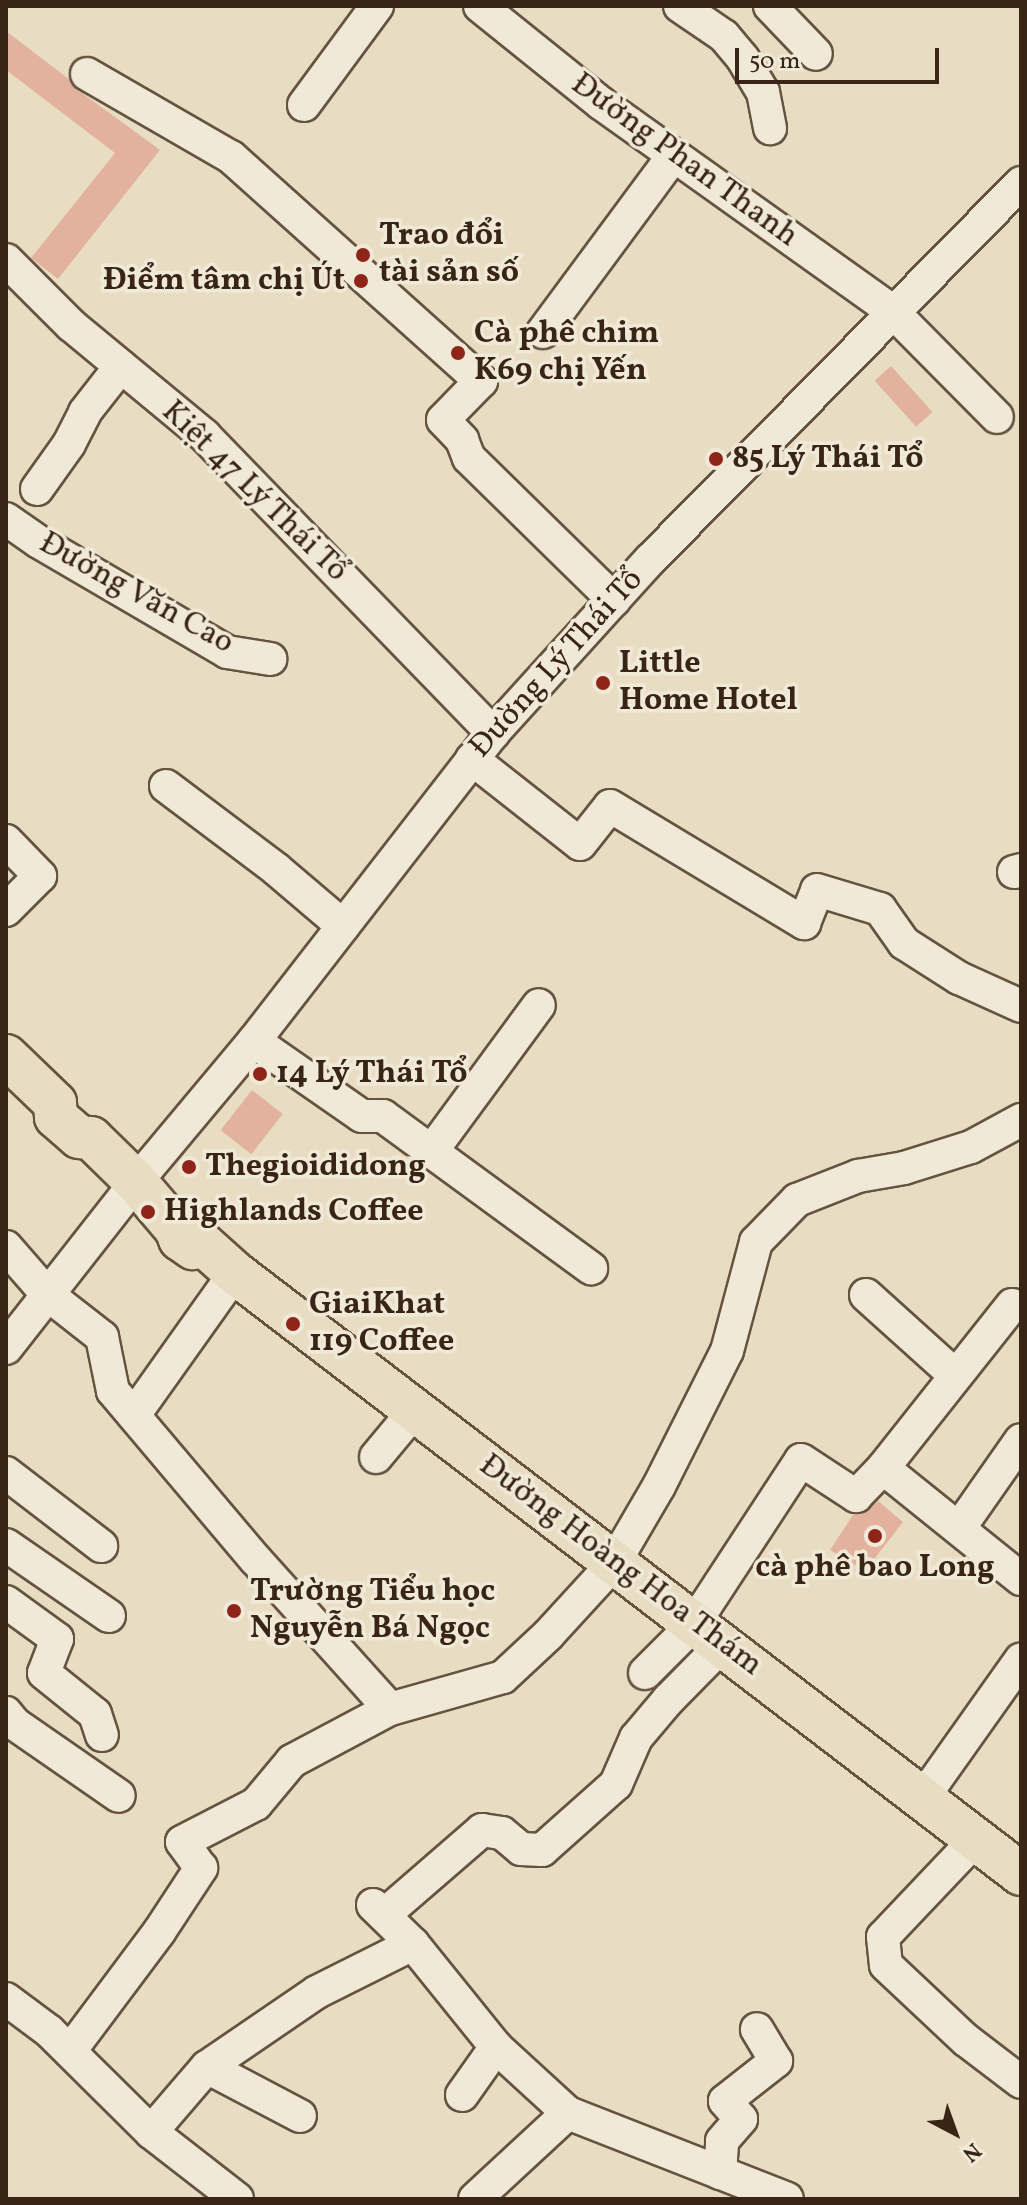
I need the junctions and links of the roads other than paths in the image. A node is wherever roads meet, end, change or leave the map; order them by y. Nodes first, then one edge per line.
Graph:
1 (377, 6) edge
2 (480, 6) edge
3 (680, 6) edge
4 (770, 6) edge
5 (816, 54) dead end
6 (87, 74) dead end
7 (304, 105) dead end
8 (770, 128) dead end
9 (673, 156) junction
10 (1021, 183) edge
11 (6, 260) edge
12 (892, 311) junction
13 (543, 332) dead end
14 (121, 366) junction
15 (997, 417) dead end
16 (37, 489) dead end
17 (6, 519) edge
18 (614, 600) junction
19 (270, 659) dead end
20 (493, 733) junction
21 (472, 759) junction
22 (166, 786) dead end
23 (6, 841) edge
24 (6, 910) edge
25 (343, 926) junction
26 (539, 1005) dead end
27 (1021, 1006) edge
28 (254, 1041) junction
29 (6, 1056) edge
30 (1021, 1120) edge
31 (431, 1152) junction
32 (136, 1182) junction
33 (6, 1247) edge
34 (226, 1266) junction
35 (591, 1268) dead end
36 (47, 1294) junction
37 (866, 1295) dead end
38 (1012, 1305) dead end
39 (6, 1348) edge
40 (955, 1375) junction
41 (416, 1409) junction
42 (134, 1415) junction
43 (1021, 1440) edge
44 (376, 1457) dead end
45 (883, 1468) junction
46 (6, 1473) edge
47 (960, 1527) junction
48 (6, 1545) edge
49 (101, 1546) dead end
50 (614, 1563) junction
51 (1021, 1579) edge
52 (6, 1602) edge
53 (109, 1616) dead end
54 (708, 1634) junction
55 (1021, 1659) edge
56 (645, 1673) dead end
57 (390, 1709) junction
58 (6, 1713) edge
59 (102, 1735) dead end
60 (119, 1796) dead end
61 (922, 1799) junction
62 (976, 1839) junction
63 (1021, 1874) edge
64 (413, 1944) junction
65 (6, 1999) edge
66 (757, 2029) dead end
67 (496, 2047) junction
68 (70, 2051) junction
69 (207, 2067) junction
70 (1021, 2082) edge
71 (462, 2095) dead end
72 (568, 2113) junction
73 (300, 2116) dead end
74 (151, 2132) junction
75 (720, 2173) junction
76 (237, 2199) edge
77 (475, 2199) edge
78 (787, 2199) edge

1 - 7 street
2 - 9 street, Đường Phan Thanh
3 - 8 street
4 - 5 street
6 - 18 street
9 - 12 street, Đường Phan Thanh
9 - 13 street
10 - 12 street, Đường Lý Thái Tổ
11 - 14 street, Kiệt 47 Lý Thái Tổ
12 - 15 street, Đường Phan Thanh
12 - 18 street, Đường Lý Thái Tổ
14 - 16 street
14 - 20 street, Kiệt 47 Lý Thái Tổ
17 - 19 street, Đường Văn Cao
18 - 20 street, Đường Lý Thái Tổ
20 - 21 street, Đường Lý Thái Tổ
21 - 25 street, Đường Lý Thái Tổ
21 - 27 street
22 - 25 street
23 - 24 street
25 - 28 street, Đường Lý Thái Tổ
26 - 31 street
28 - 31 street
28 - 32 street, Đường Lý Thái Tổ
29 - 32 main road, Đường Hoàng Hoa Thám
30 - 50 street
31 - 35 street
32 - 34 main road, Đường Hoàng Hoa Thám
32 - 36 street, Đường Lý Thái Tổ
33 - 36 street
34 - 41 main road, Đường Hoàng Hoa Thám
34 - 42 street
36 - 39 street, Đường Lý Thái Tổ
36 - 42 street
37 - 40 street
38 - 40 street
40 - 45 street
41 - 44 street
41 - 50 main road, Đường Hoàng Hoa Thám
42 - 57 street
43 - 47 street
45 - 47 street
45 - 54 street
46 - 49 street
47 - 51 street
48 - 53 street
50 - 54 main road, Đường Hoàng Hoa Thám
50 - 57 street
52 - 59 street
54 - 56 street
54 - 61 main road, Đường Hoàng Hoa Thám
54 - 64 street
55 - 61 street
57 - 68 street
58 - 60 street
61 - 62 main road, Đường Hoàng Hoa Thám
62 - 63 main road, Đường Hoàng Hoa Thám
62 - 70 street
64 - 67 street
64 - 69 street
65 - 68 street
66 - 75 street
67 - 71 street
67 - 72 street
68 - 74 street
69 - 73 street
69 - 74 street
72 - 75 street
72 - 77 street
74 - 76 street
75 - 78 street

